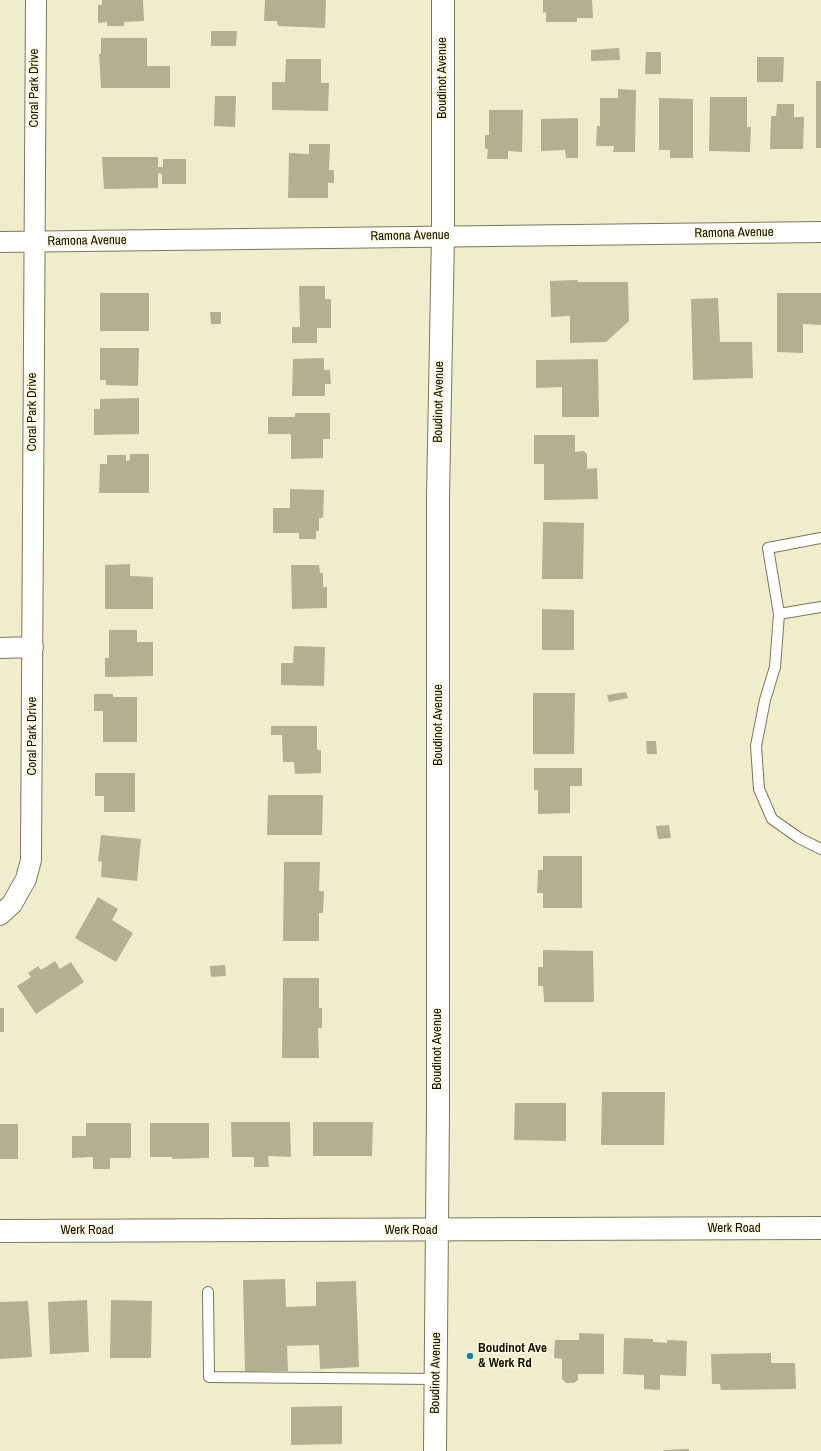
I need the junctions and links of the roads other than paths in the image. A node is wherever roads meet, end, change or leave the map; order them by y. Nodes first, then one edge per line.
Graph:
1 (36, 0) edge
2 (443, 0) edge
3 (821, 232) edge
4 (443, 235) junction
5 (0, 242) edge
6 (34, 242) junction
7 (821, 538) edge
8 (821, 607) edge
9 (779, 614) junction
10 (33, 647) junction
11 (0, 648) edge
12 (821, 849) edge
13 (0, 914) edge
14 (821, 1228) edge
15 (0, 1231) edge
16 (438, 1231) junction
17 (208, 1292) dead end
18 (436, 1379) junction
19 (435, 1451) edge

1 - 6 street, Coral Park Drive
2 - 4 street, Boudinot Avenue
3 - 4 street, Ramona Avenue
4 - 6 street, Ramona Avenue
4 - 16 street, Boudinot Avenue
5 - 6 street, Ramona Avenue
6 - 10 street, Coral Park Drive
7 - 9 lane
8 - 9 lane
9 - 12 lane
10 - 11 street
10 - 13 street, Coral Park Drive
14 - 16 street, Werk Road
15 - 16 street, Werk Road
16 - 18 street, Boudinot Avenue
17 - 18 lane
18 - 19 street, Boudinot Avenue

